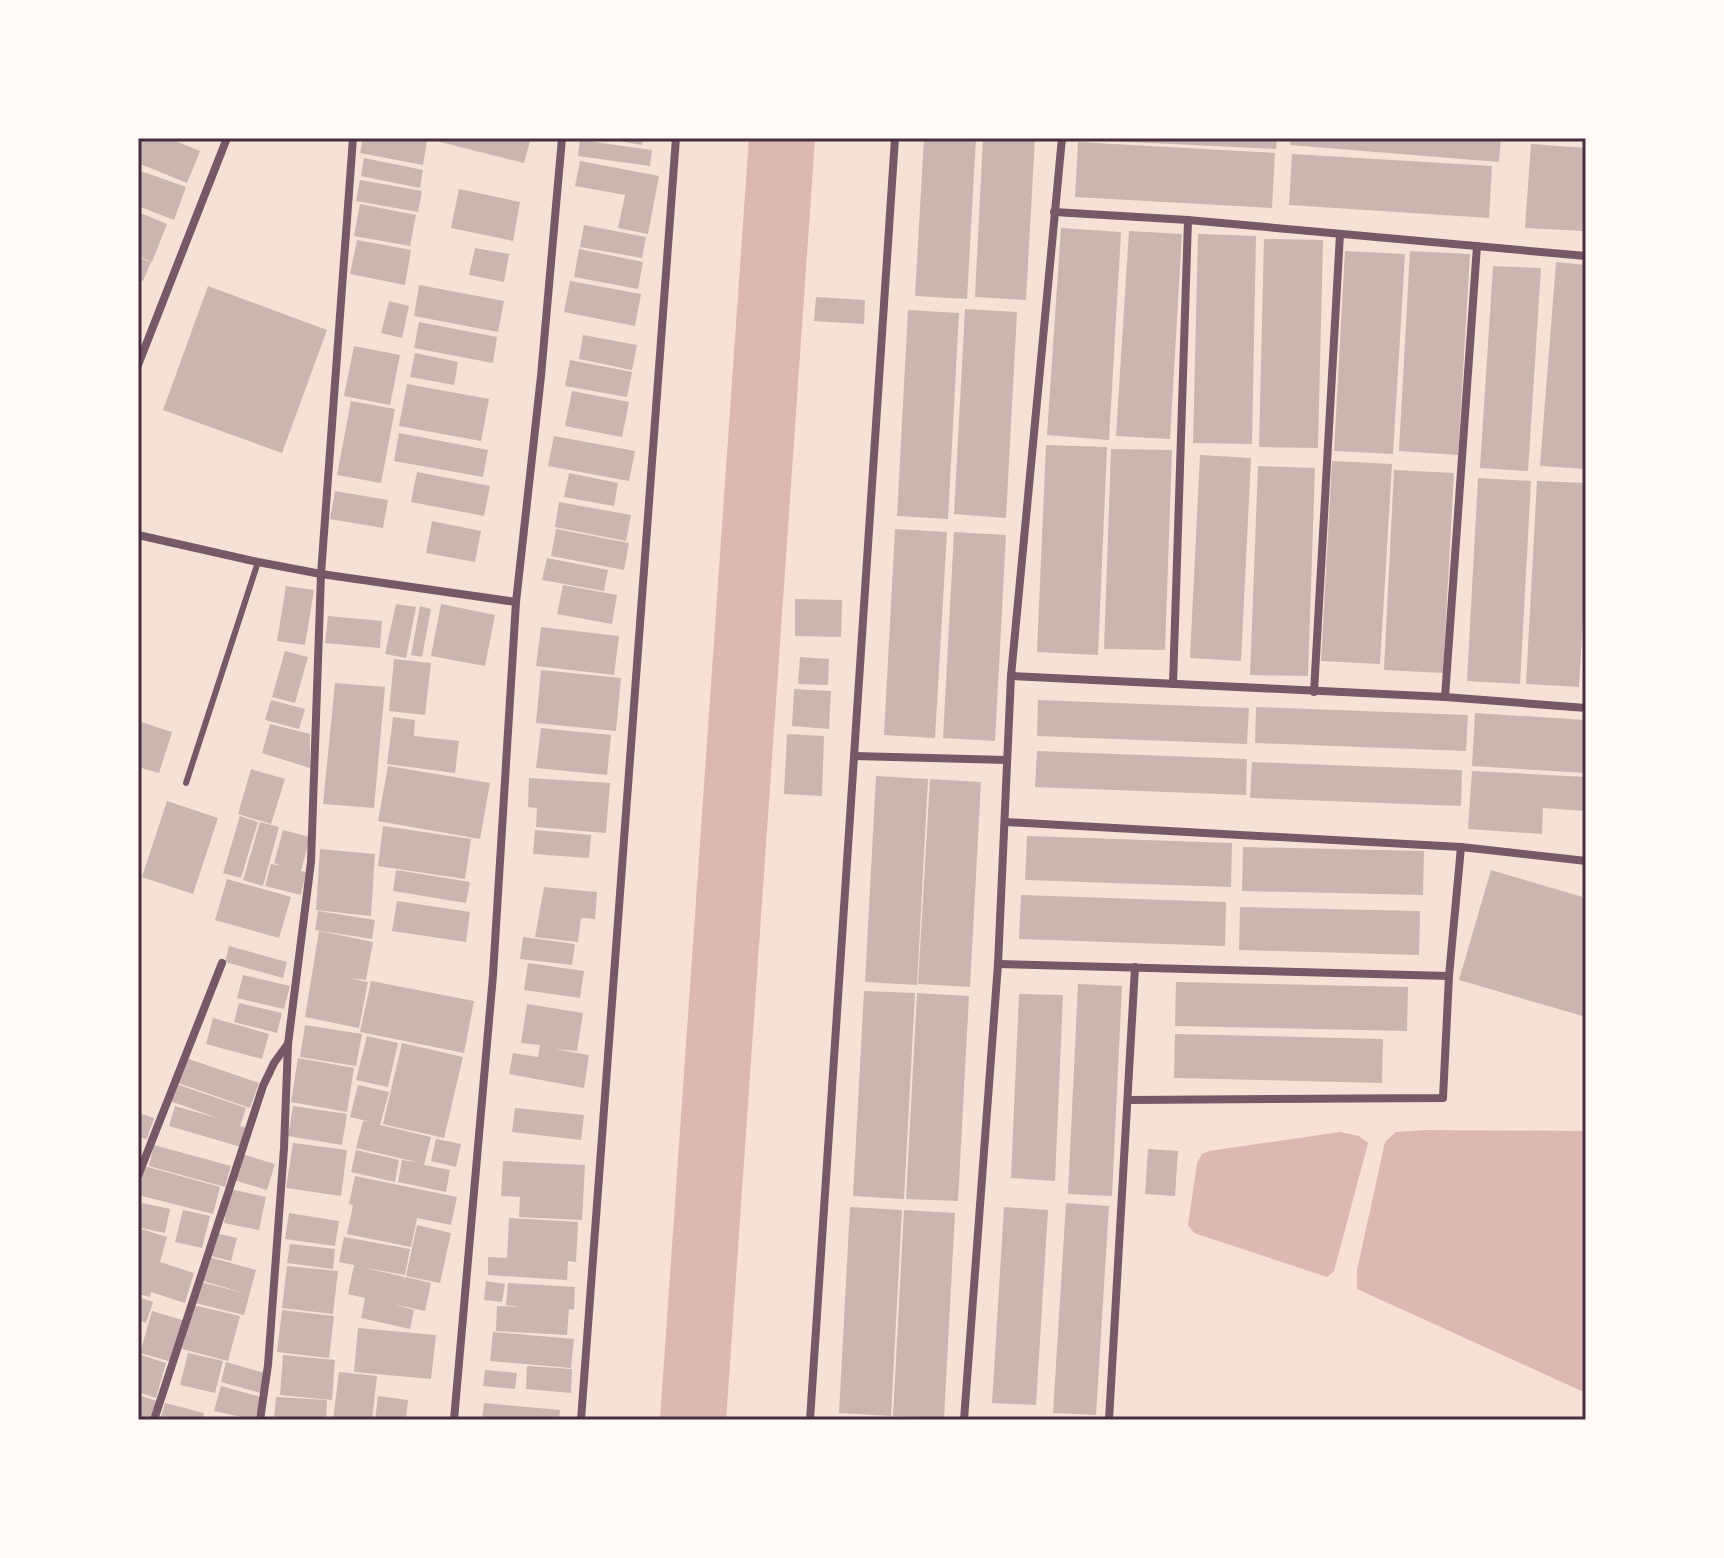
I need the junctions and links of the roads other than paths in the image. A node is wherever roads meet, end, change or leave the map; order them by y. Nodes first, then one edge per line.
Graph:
1 (227, 138) edge
2 (353, 138) edge
3 (562, 138) edge
4 (676, 138) edge
5 (895, 138) edge
6 (1062, 138) edge
7 (1054, 212) junction
8 (1188, 220) junction
9 (1340, 234) junction
10 (1477, 246) junction
11 (1586, 256) edge
12 (138, 365) edge
13 (138, 535) edge
14 (258, 562) junction
15 (321, 574) junction
16 (516, 602) junction
17 (1011, 676) junction
18 (1173, 684) junction
19 (1314, 692) junction
20 (1445, 697) junction
21 (1586, 708) edge
22 (854, 756) junction
23 (1007, 760) junction
24 (186, 783) dead end
25 (1005, 822) junction
26 (1461, 847) junction
27 (1586, 861) edge
28 (222, 963) dead end
29 (998, 964) junction
30 (1135, 967) junction
31 (1449, 976) junction
32 (288, 1044) junction
33 (1129, 1100) junction
34 (138, 1176) edge
35 (154, 1420) edge
36 (260, 1420) edge
37 (454, 1420) edge
38 (581, 1420) edge
39 (810, 1420) edge
40 (964, 1420) edge
41 (1109, 1420) edge

1 - 12 street
2 - 15 street
3 - 16 street
4 - 38 street
5 - 22 street
6 - 7 street
7 - 8 street
7 - 17 street
8 - 9 street
8 - 18 street
9 - 10 street
9 - 19 street
10 - 11 street
10 - 20 street
13 - 14 street
14 - 15 street
14 - 24 lane
15 - 16 street
15 - 32 street
16 - 37 street
17 - 18 street
17 - 23 street
18 - 19 street
19 - 20 street
20 - 21 street
22 - 23 street
22 - 39 street
23 - 25 street
25 - 26 street
25 - 29 street
26 - 27 street
26 - 31 street
28 - 34 street
29 - 30 street
29 - 40 street
30 - 31 street
30 - 33 street
31 - 33 street
32 - 35 street
32 - 36 street
33 - 41 street

